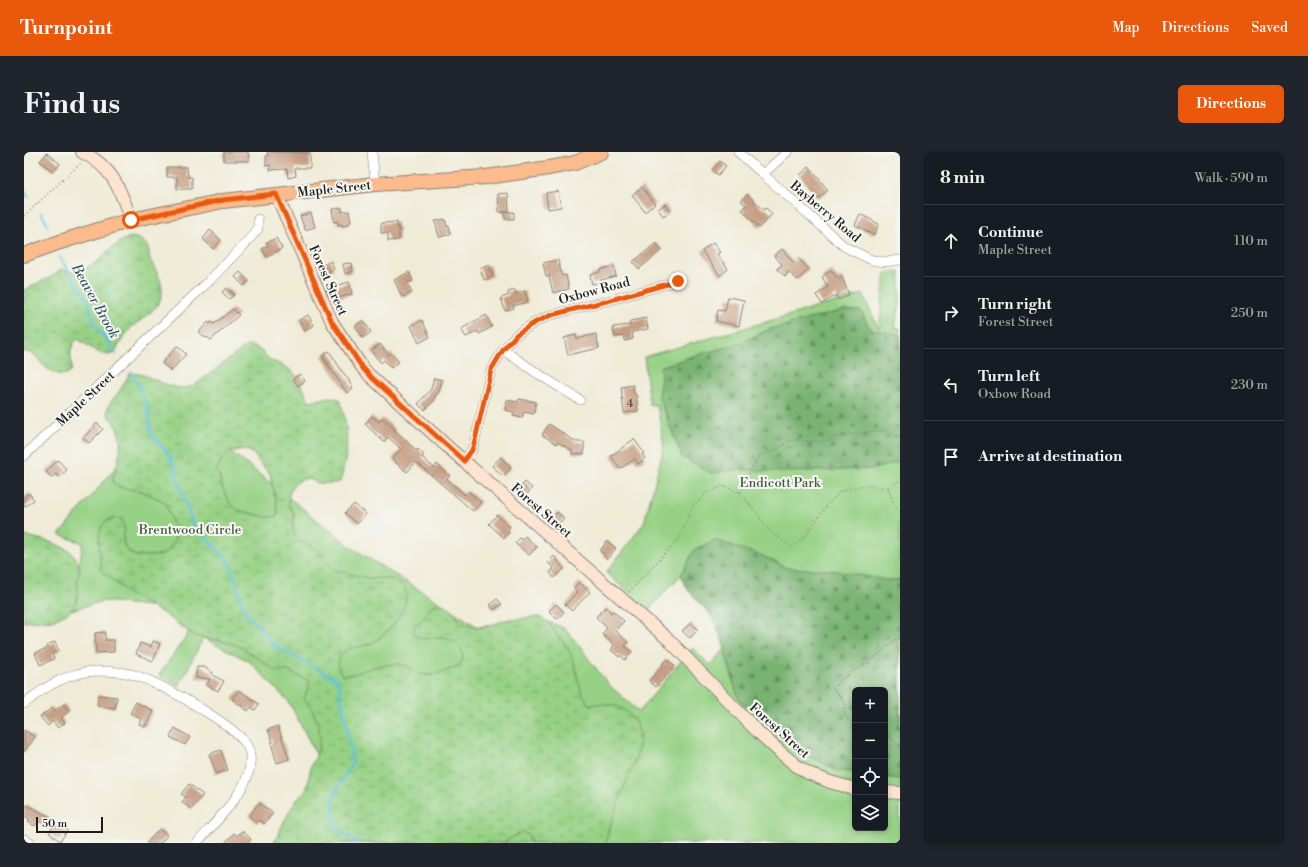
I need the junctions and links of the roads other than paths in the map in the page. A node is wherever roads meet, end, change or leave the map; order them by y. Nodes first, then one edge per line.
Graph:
1 (372, 152) edge
2 (601, 152) edge
3 (738, 152) edge
4 (787, 152) edge
5 (85, 154) edge
6 (763, 174) junction
7 (375, 184) junction
8 (276, 194) junction
9 (258, 219) dead end
10 (131, 220) junction
11 (24, 255) edge
12 (900, 260) edge
13 (678, 281) dead end
14 (503, 350) junction
15 (580, 400) dead end
16 (24, 456) edge
17 (464, 461) junction
18 (24, 704) edge
19 (852, 788) edge
20 (888, 792) edge
21 (900, 793) edge
22 (24, 839) edge
23 (30, 843) edge
24 (197, 843) edge

1 - 7 street
2 - 7 main road, Maple Street
3 - 6 street, Bayberry Road
4 - 6 street
5 - 10 street
6 - 12 street, Bayberry Road
7 - 8 main road, Maple Street
8 - 10 main road, Maple Street
8 - 17 street, Forest Street
9 - 16 street, Maple Street
10 - 11 main road, Maple Street
13 - 14 street, Oxbow Road
14 - 15 street
14 - 17 street, Oxbow Road
17 - 19 street, Forest Street
18 - 24 street
20 - 21 street
22 - 23 street

